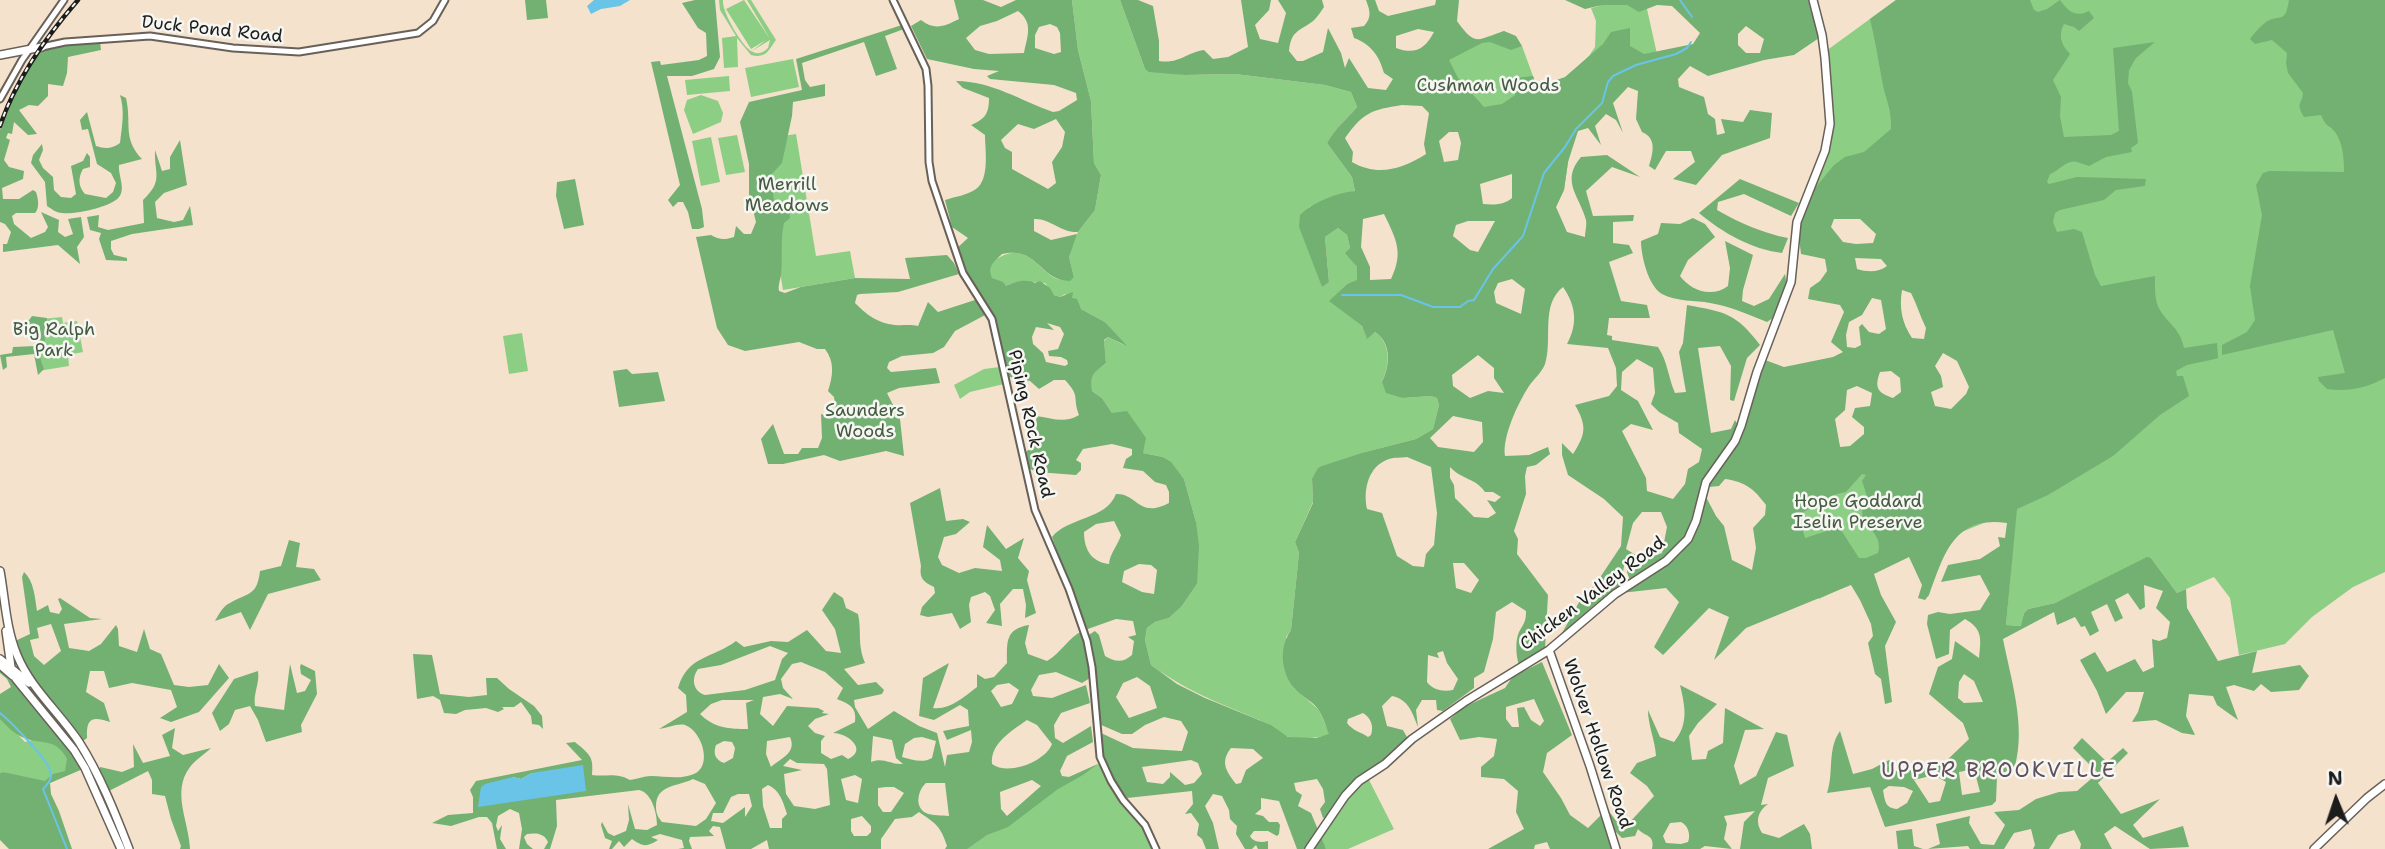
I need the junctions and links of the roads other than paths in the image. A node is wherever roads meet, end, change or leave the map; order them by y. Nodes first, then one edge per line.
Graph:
1 (64, 0) edge
2 (445, 0) edge
3 (892, 0) edge
4 (1813, 0) edge
5 (38, 38) junction
6 (41, 47) junction
7 (30, 50) junction
8 (0, 55) edge
9 (22, 60) junction
10 (0, 99) edge
11 (0, 571) edge
12 (2, 603) edge
13 (1549, 650) junction
14 (0, 659) edge
15 (0, 665) edge
16 (11, 667) junction
17 (16, 679) junction
18 (35, 688) junction
19 (31, 697) junction
20 (60, 718) junction
21 (2385, 784) edge
22 (116, 828) junction
23 (121, 849) edge
24 (129, 849) edge
25 (1156, 849) edge
26 (1309, 849) edge
27 (1616, 849) edge
28 (2314, 849) edge

1 - 5 street
2 - 6 street, Duck Pond Road
3 - 25 street, Piping Rock Road
4 - 13 main road, Chicken Valley Road
5 - 6 street
5 - 7 street
6 - 7 main road
7 - 8 main road
7 - 9 street
8 - 9 street
9 - 10 street
11 - 12 main road
12 - 16 main road
12 - 18 main road
13 - 26 main road, Chicken Valley Road
13 - 27 main road, Wolver Hollow Road
14 - 16 main road
15 - 17 main road
16 - 17 main road
16 - 18 main road
17 - 19 main road
18 - 20 main road
19 - 20 main road
19 - 22 main road
20 - 22 main road
21 - 28 main road
22 - 23 main road
22 - 24 main road

